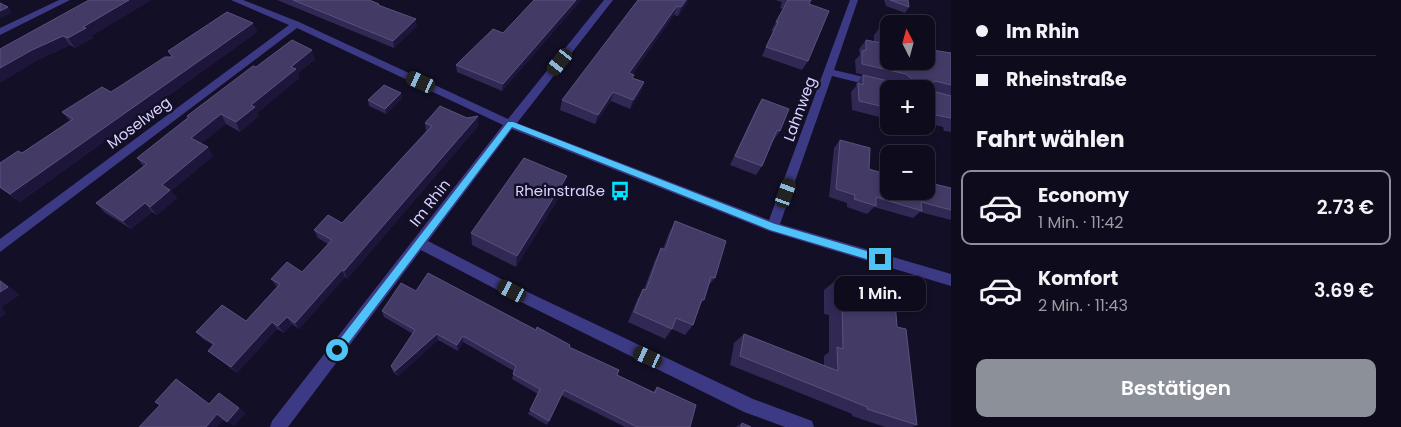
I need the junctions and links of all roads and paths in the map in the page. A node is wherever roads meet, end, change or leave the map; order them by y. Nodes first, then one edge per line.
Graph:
1 (66, 0) edge
2 (235, 0) edge
3 (609, 0) edge
4 (854, 0) edge
5 (296, 24) junction
6 (0, 32) edge
7 (830, 72) junction
8 (880, 84) edge
9 (510, 124) junction
10 (773, 227) junction
11 (419, 243) junction
12 (0, 246) edge
13 (951, 280) edge
14 (278, 427) edge
15 (806, 427) edge

1 - 6 street
2 - 5 street
3 - 9 street, Im Rhin
4 - 7 street, Lahnweg
5 - 9 street
5 - 12 street, Moselweg
7 - 8 street
7 - 10 street, Lahnweg
9 - 10 street
9 - 11 street, Im Rhin
10 - 13 street
11 - 14 street, Im Rhin
11 - 15 street

